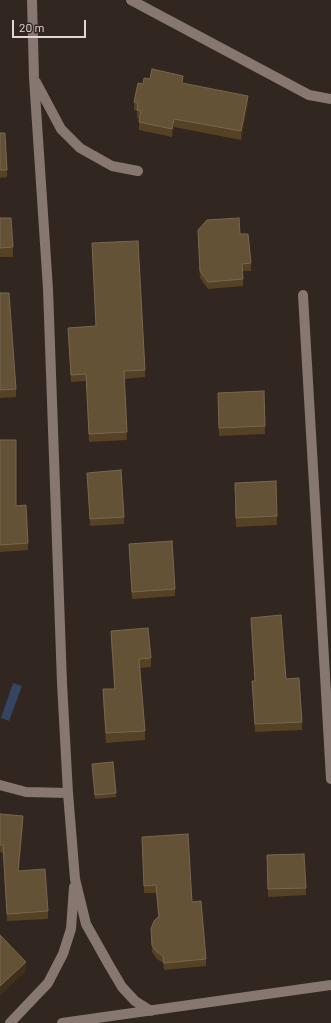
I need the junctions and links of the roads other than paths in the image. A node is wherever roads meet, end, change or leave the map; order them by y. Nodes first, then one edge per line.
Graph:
1 (32, 0) edge
2 (131, 0) edge
3 (34, 78) junction
4 (331, 99) edge
5 (138, 171) dead end
6 (303, 295) dead end
7 (331, 779) edge
8 (0, 786) edge
9 (68, 793) junction
10 (75, 879) junction
11 (331, 985) edge
12 (151, 1011) junction
13 (10, 1023) edge
14 (62, 1023) edge

1 - 3 street
2 - 4 street
3 - 5 street
3 - 9 street
6 - 7 street
8 - 9 street
9 - 10 street
10 - 12 street
10 - 13 street
11 - 12 street
12 - 14 street

